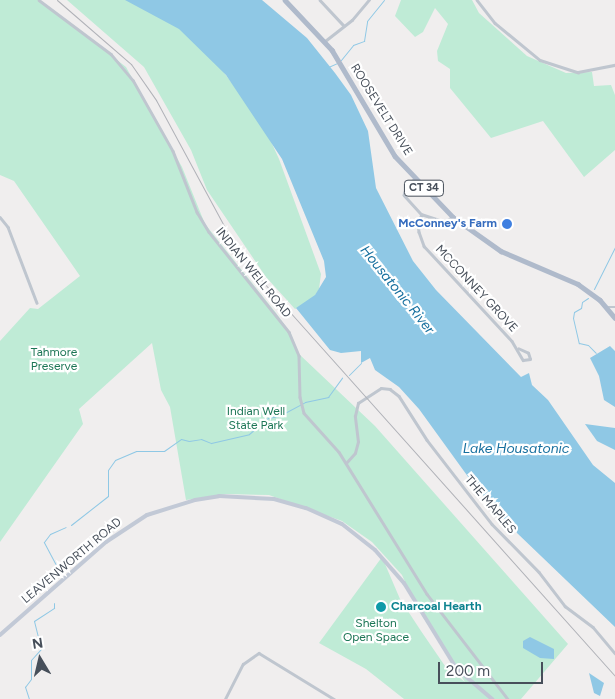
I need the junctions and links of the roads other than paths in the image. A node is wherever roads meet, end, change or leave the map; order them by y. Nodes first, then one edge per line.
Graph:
1 (39, 0) edge
2 (285, 0) edge
3 (320, 0) edge
4 (369, 0) edge
5 (477, 0) edge
6 (344, 26) junction
7 (325, 41) junction
8 (615, 64) edge
9 (415, 179) junction
10 (422, 215) junction
11 (0, 217) edge
12 (453, 217) junction
13 (37, 303) dead end
14 (607, 307) junction
15 (615, 307) edge
16 (615, 318) edge
17 (519, 349) junction
18 (346, 463) junction
19 (0, 635) edge
20 (615, 653) edge
21 (225, 699) edge
22 (334, 699) edge
23 (492, 699) edge
24 (508, 699) edge

1 - 18 street, INDIAN WELL ROAD
2 - 7 main road, ROOSEVELT DRIVE / CT 34
3 - 6 street
4 - 6 street
5 - 8 street
6 - 7 street
7 - 9 main road, ROOSEVELT DRIVE / CT 34
9 - 10 street
9 - 12 main road, ROOSEVELT DRIVE / CT 34
10 - 12 street
10 - 17 street, MCCONNEY GROVE
11 - 13 street
12 - 14 main road, ROOSEVELT DRIVE / CT 34
14 - 15 street
14 - 16 main road, ROOSEVELT DRIVE / CT 34
17 - 17 street, MCCONNEY GROVE
18 - 20 street, THE MAPLES
18 - 24 street, INDIAN WELL ROAD
19 - 23 main road, LEAVENWORTH ROAD
21 - 22 street

